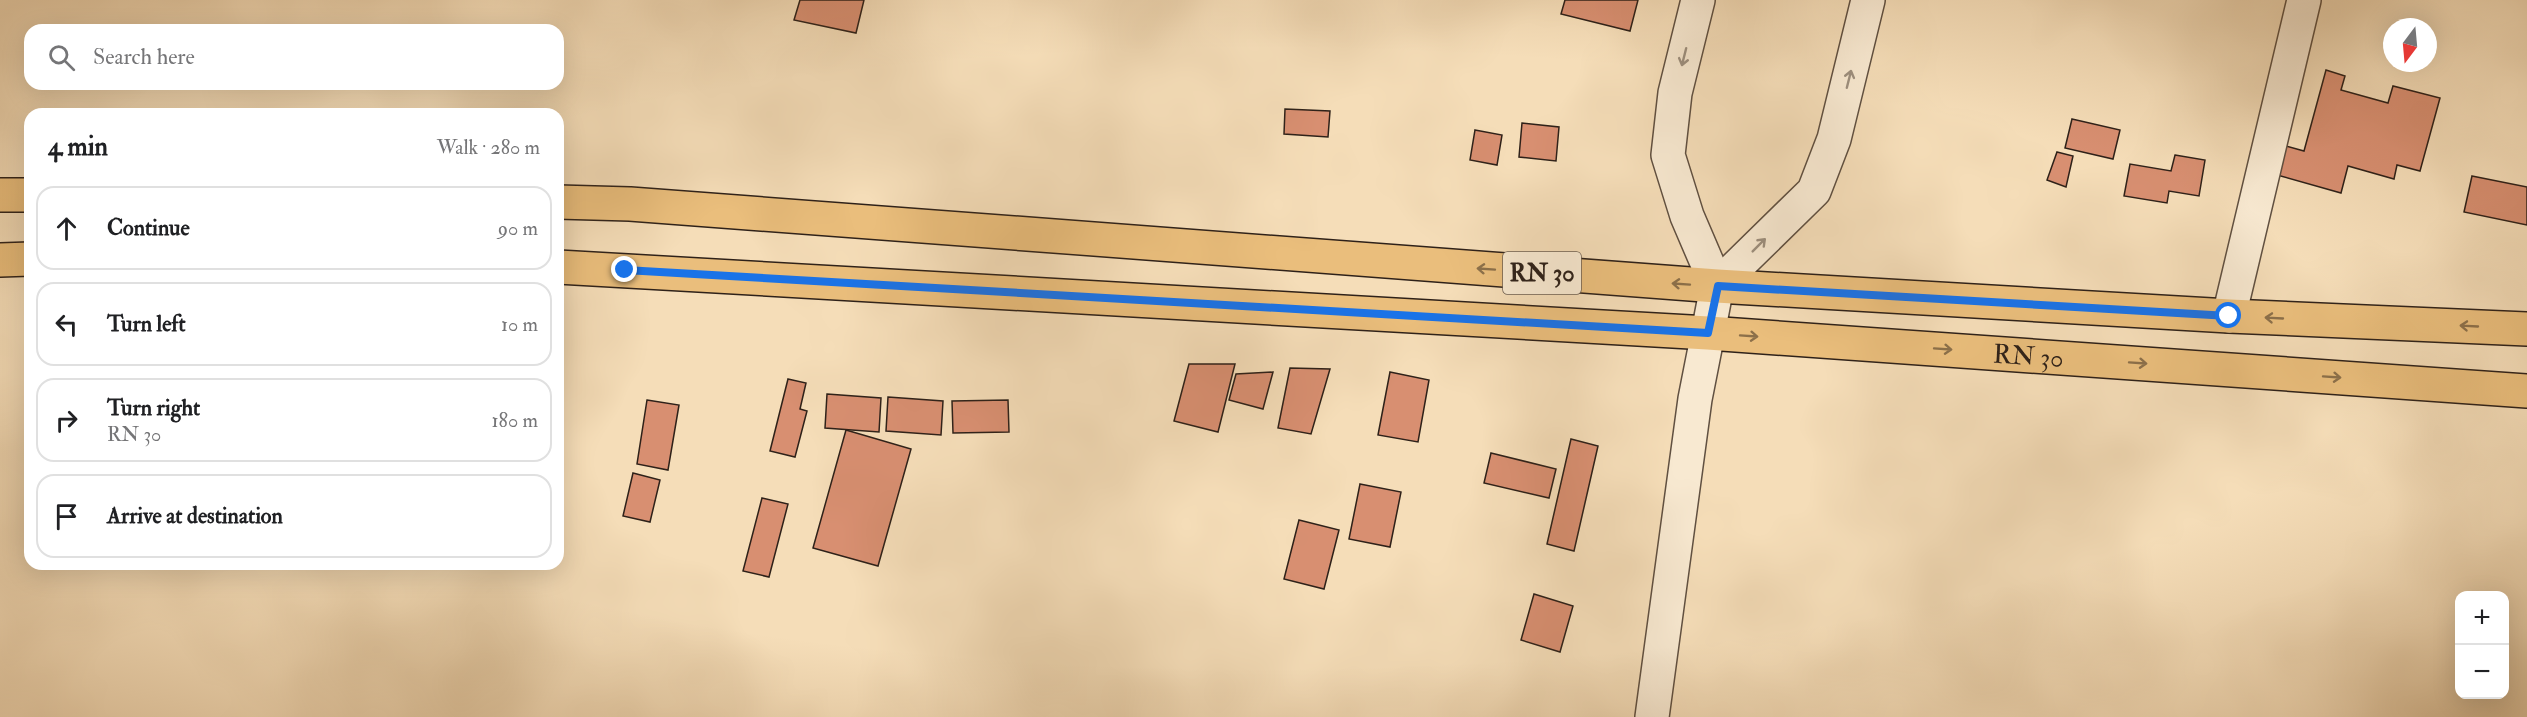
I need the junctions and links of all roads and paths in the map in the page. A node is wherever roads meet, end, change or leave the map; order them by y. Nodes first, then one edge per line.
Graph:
1 (1698, 0) edge
2 (1868, 0) edge
3 (2304, 0) edge
4 (0, 195) edge
5 (24, 195) edge
6 (564, 202) edge
7 (24, 259) edge
8 (0, 260) edge
9 (564, 267) edge
10 (1718, 286) junction
11 (2229, 316) junction
12 (2527, 329) edge
13 (1708, 333) junction
14 (2527, 391) edge
15 (1652, 717) edge

1 -> 10 street
10 -> 2 street
3 - 11 street
4 - 5 main road
10 -> 6 main road, RN 30
7 - 8 main road
9 - 13 main road, RN 30 / RN 30
10 - 11 main road, RN 30
10 - 13 street
12 -> 11 main road, RN 30
13 -> 14 main road, RN 30 / RN 30
13 - 15 street

